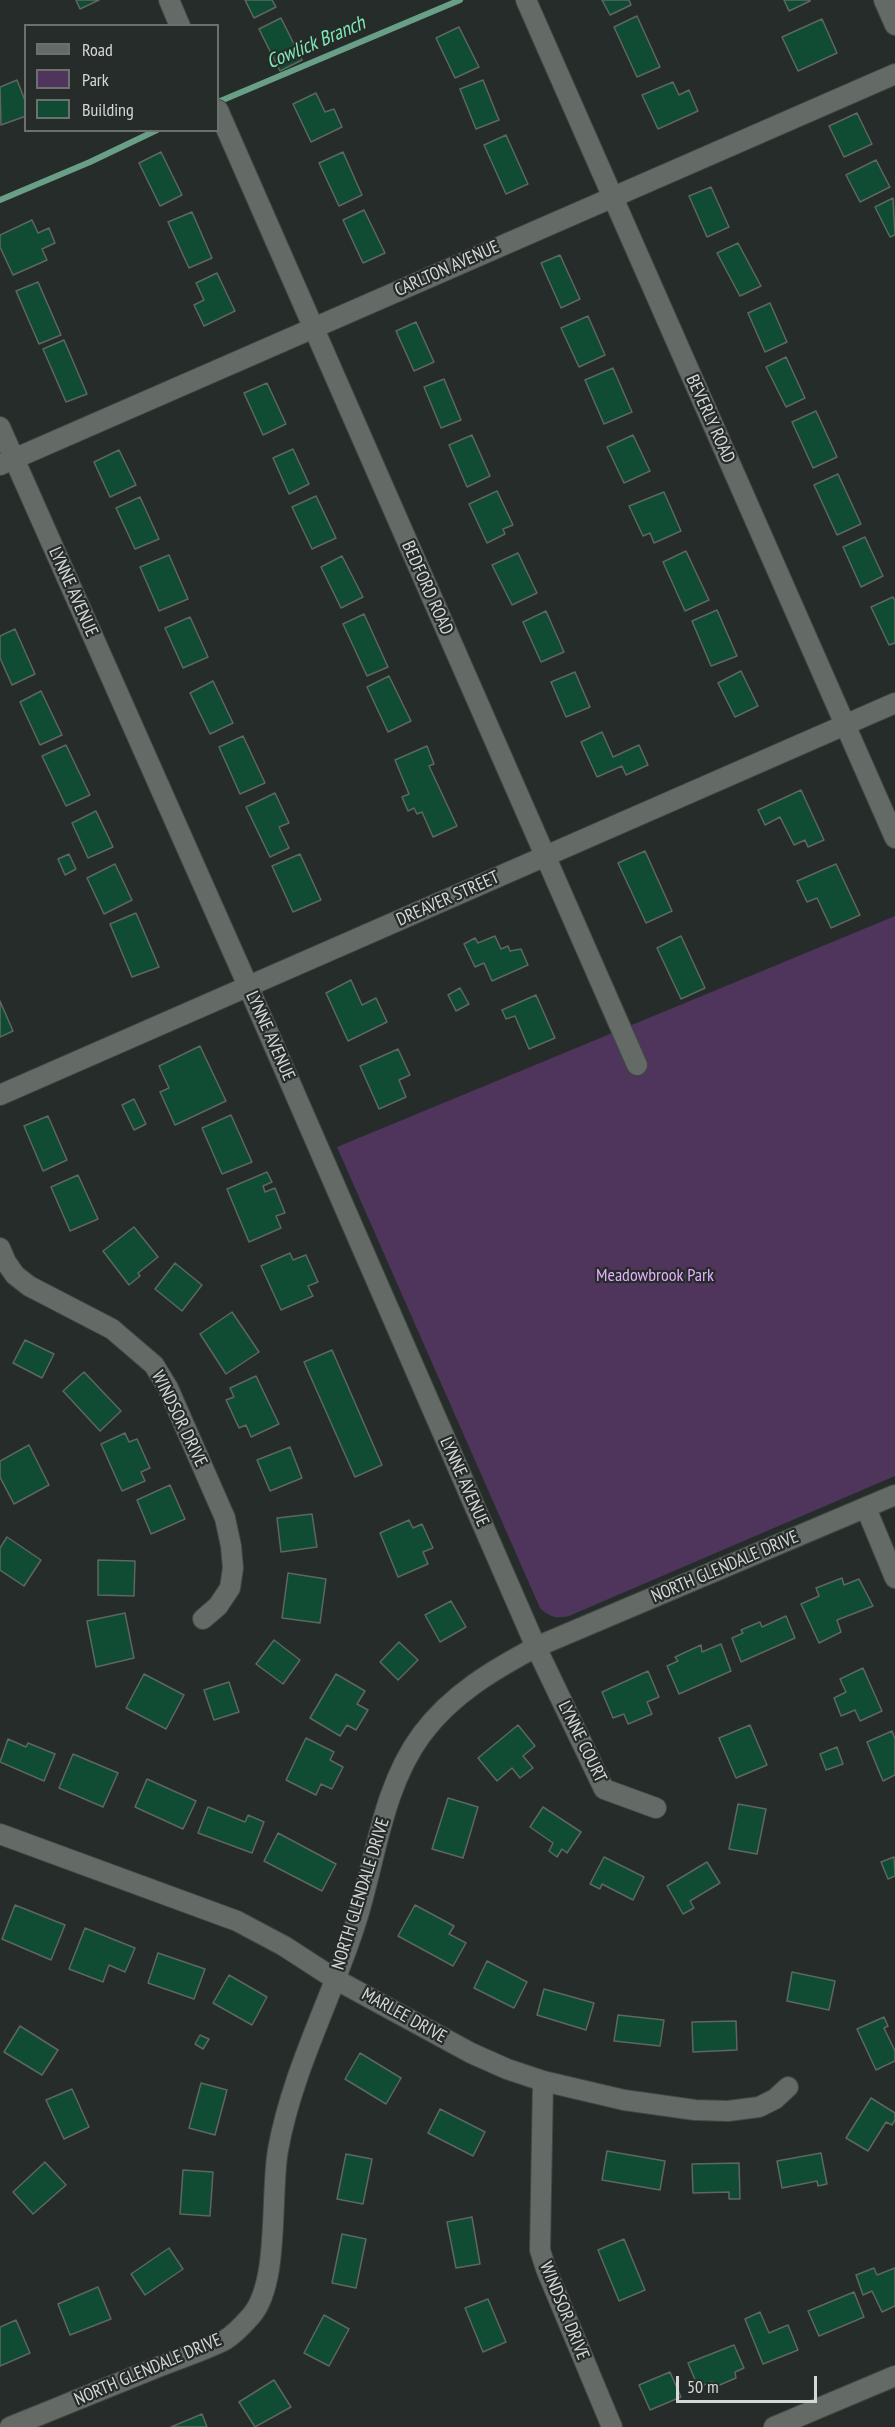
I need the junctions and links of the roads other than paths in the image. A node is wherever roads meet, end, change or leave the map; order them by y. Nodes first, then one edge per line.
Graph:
1 (169, 0) edge
2 (526, 0) edge
3 (884, 0) edge
4 (179, 24) edge
5 (895, 25) edge
6 (895, 74) edge
7 (219, 112) edge
8 (612, 197) junction
9 (313, 328) junction
10 (0, 427) edge
11 (7, 462) edge
12 (895, 702) edge
13 (845, 724) junction
14 (895, 838) edge
15 (545, 856) junction
16 (248, 986) junction
17 (637, 1065) dead end
18 (0, 1095) edge
19 (0, 1248) edge
20 (895, 1495) edge
21 (866, 1508) junction
22 (895, 1578) edge
23 (203, 1619) dead end
24 (536, 1647) junction
25 (656, 1808) dead end
26 (0, 1834) edge
27 (335, 1979) junction
28 (543, 2081) junction
29 (788, 2087) dead end
30 (895, 2376) edge
31 (10, 2427) edge
32 (612, 2427) edge
33 (774, 2427) edge

1 - 4 street
2 - 8 street, BEVERLY ROAD
3 - 5 street
6 - 8 street, CARLTON AVENUE
7 - 9 street, BEDFORD ROAD
8 - 9 street, CARLTON AVENUE
8 - 13 street, BEVERLY ROAD
9 - 11 street, CARLTON AVENUE
9 - 15 street, BEDFORD ROAD
10 - 11 street, LYNNE AVENUE
11 - 16 street, LYNNE AVENUE
12 - 13 street, DREAVER STREET
13 - 14 street, BEVERLY ROAD
13 - 15 street, DREAVER STREET
15 - 16 street, DREAVER STREET
15 - 17 street, BEDFORD ROAD
16 - 18 street, DREAVER STREET
16 - 24 street, LYNNE AVENUE
19 - 23 street, WINDSOR DRIVE
20 - 21 street, NORTH GLENDALE DRIVE
21 - 22 street
21 - 24 street, NORTH GLENDALE DRIVE
24 - 25 street, LYNNE COURT
24 - 27 street, NORTH GLENDALE DRIVE
26 - 27 street, MARLEE DRIVE
27 - 28 street, MARLEE DRIVE
27 - 31 street, NORTH GLENDALE DRIVE
28 - 29 street, MARLEE DRIVE
28 - 32 street, WINDSOR DRIVE
30 - 33 street

